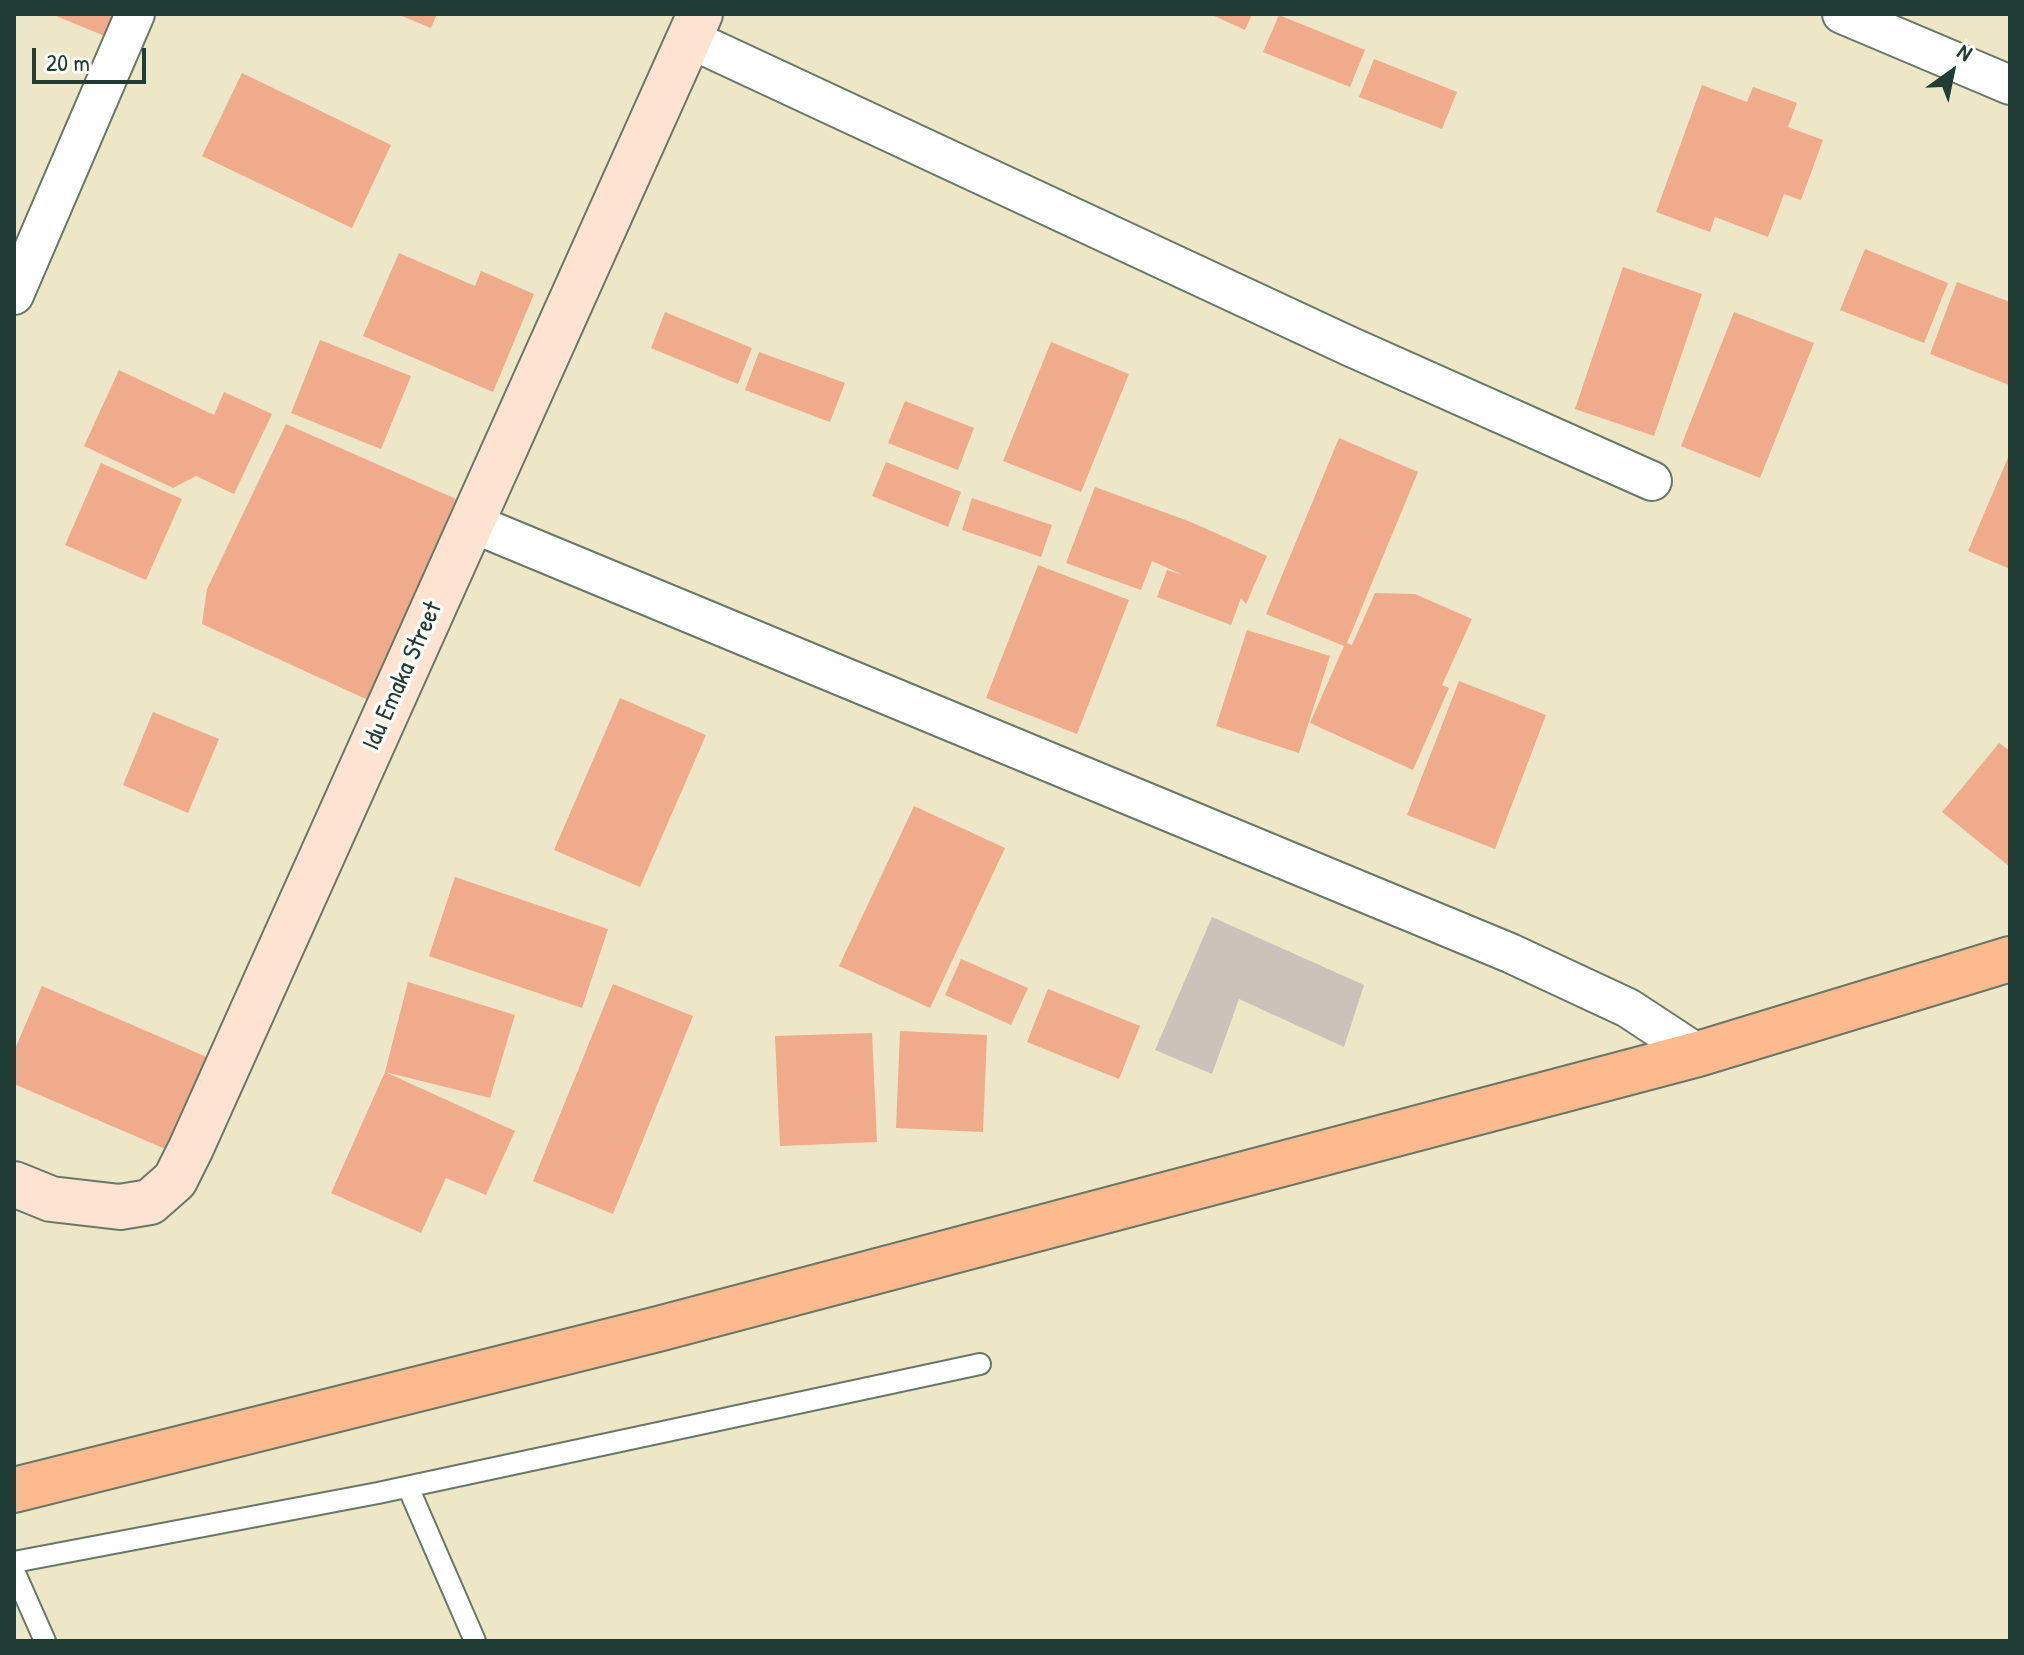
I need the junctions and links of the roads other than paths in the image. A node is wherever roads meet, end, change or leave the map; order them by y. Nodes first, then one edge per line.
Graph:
1 (135, 14) edge
2 (1842, 14) edge
3 (695, 26) edge
4 (2010, 85) edge
5 (27, 230) edge
6 (14, 295) edge
7 (1652, 481) dead end
8 (472, 523) junction
9 (2010, 959) edge
10 (1698, 1054) junction
11 (14, 1184) edge
12 (980, 1364) dead end
13 (408, 1487) junction
14 (14, 1490) edge
15 (14, 1562) edge
16 (14, 1571) edge
17 (45, 1641) edge
18 (475, 1641) edge

1 - 5 street
2 - 4 street
3 - 7 street
3 - 8 street, Idu Emaka Street
5 - 6 street
8 - 10 street
8 - 11 street, Idu Emaka Street
9 - 10 main road
10 - 14 main road
12 - 13 lane
13 - 15 lane
13 - 18 lane
16 - 17 lane

